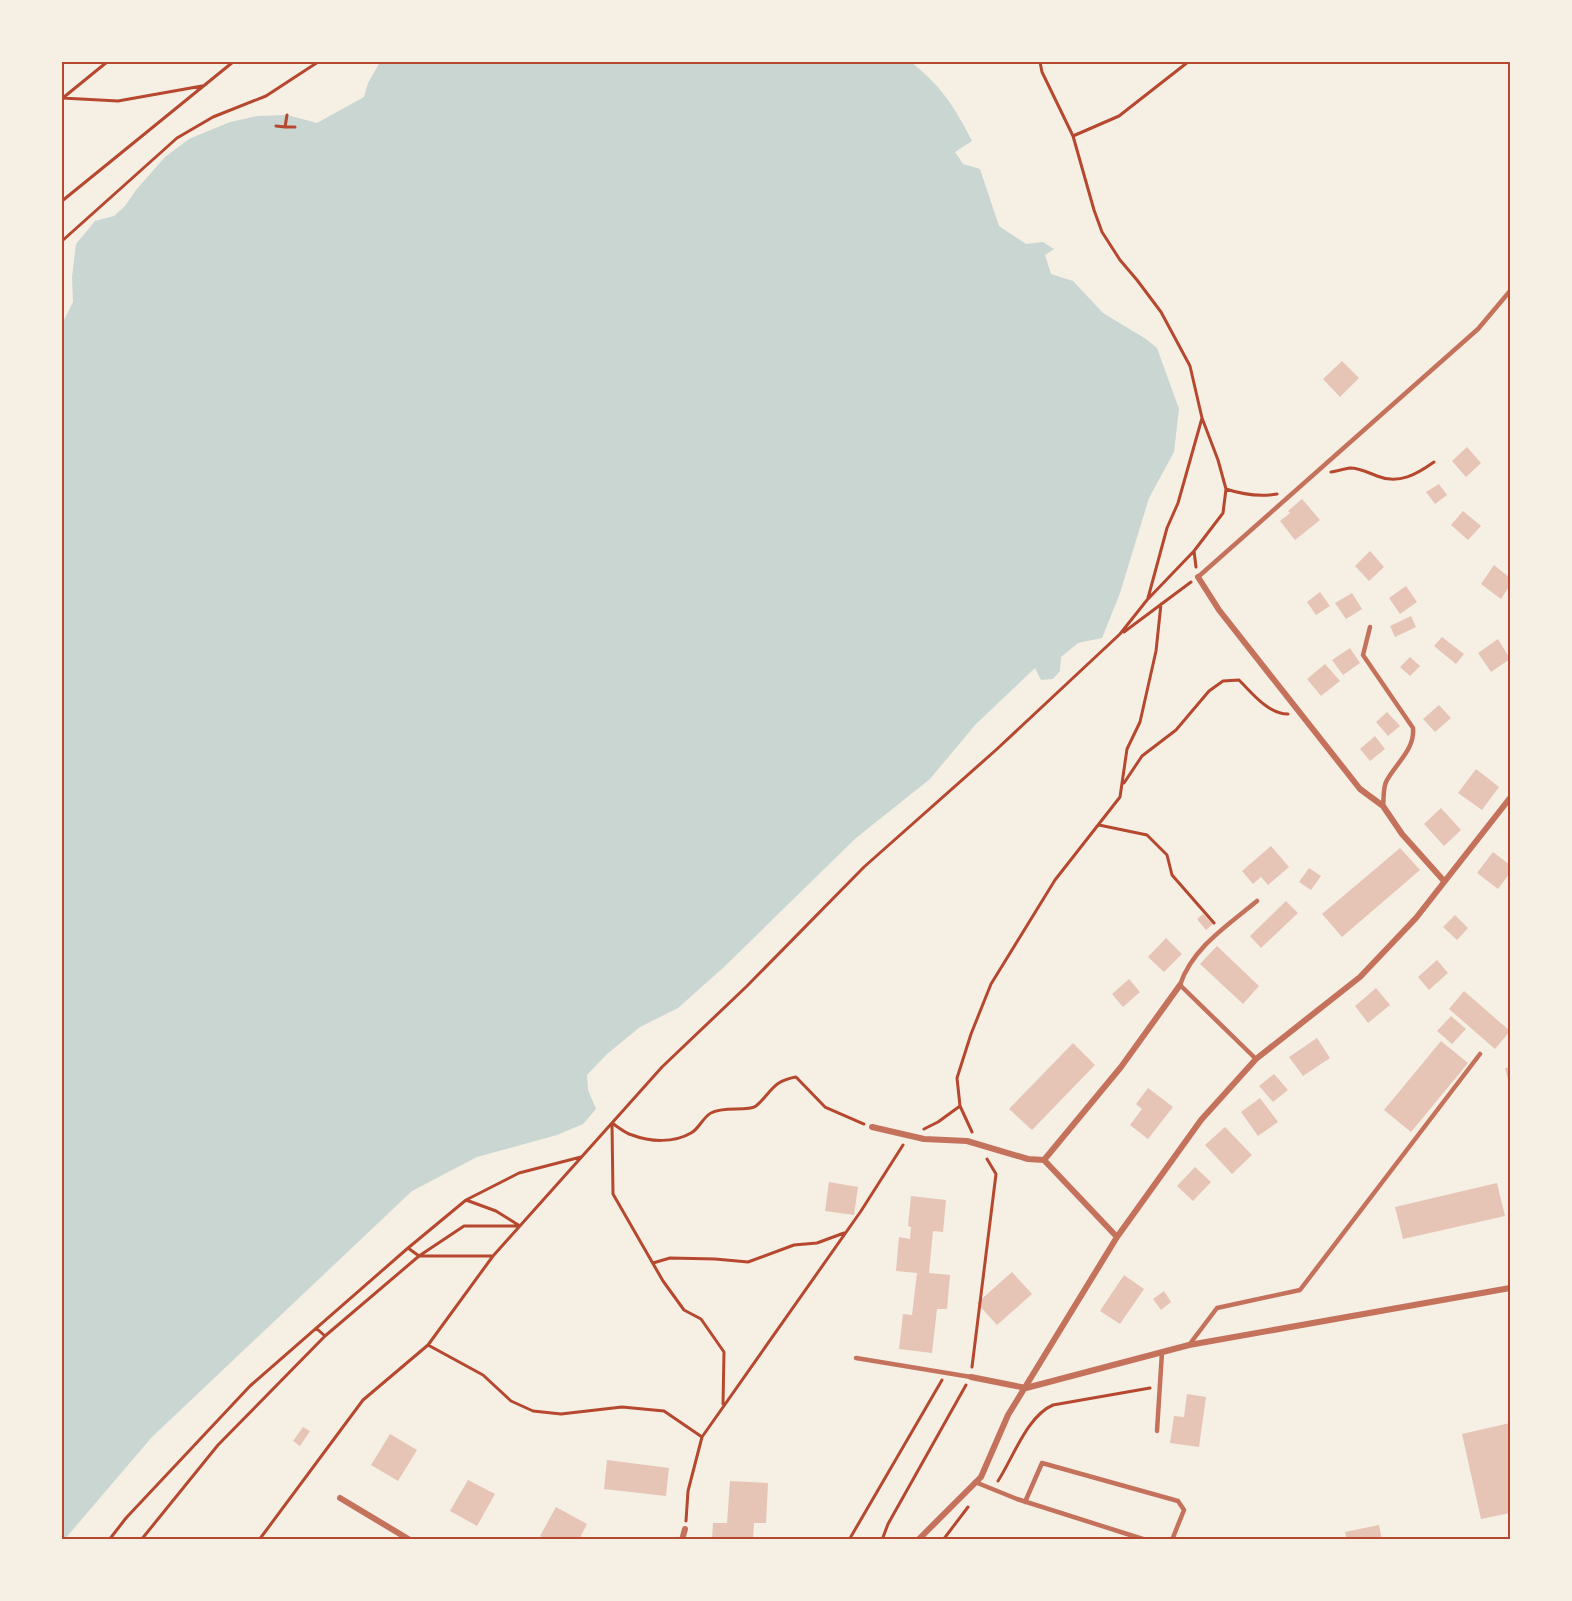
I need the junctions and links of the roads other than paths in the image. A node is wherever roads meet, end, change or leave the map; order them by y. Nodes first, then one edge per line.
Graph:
1 (1510, 291) edge
2 (1198, 577) joint
3 (1370, 627) dead end
4 (1510, 798) edge
5 (1383, 806) junction
6 (1444, 881) junction
7 (1257, 901) dead end
8 (1180, 985) junction
9 (1480, 1054) dead end
10 (1256, 1059) junction
11 (872, 1127) road end
12 (1044, 1160) junction
13 (1117, 1237) junction
14 (1510, 1288) edge
15 (1189, 1345) junction
16 (1162, 1352) junction
17 (856, 1359) dead end
18 (971, 1377) joint
19 (1026, 1388) junction
20 (1157, 1431) dead end
21 (975, 1482) junction
22 (340, 1498) dead end
23 (1026, 1502) junction
24 (685, 1529) road end
25 (410, 1539) edge
26 (682, 1539) edge
27 (918, 1539) edge
28 (1146, 1539) edge
29 (1172, 1539) edge

1 - 2 lane
2 - 5 street
3 - 5 lane
4 - 6 street
5 - 6 street
6 - 10 street
7 - 8 lane
8 - 10 lane
8 - 12 street
9 - 15 lane
10 - 13 street
11 - 12 street
12 - 13 street
13 - 19 street
14 - 15 street
15 - 16 street
16 - 19 street
16 - 20 lane
17 - 18 lane
18 - 19 street
19 - 21 street
21 - 23 lane
21 - 27 street
22 - 25 street
23 - 28 lane
23 - 29 lane
24 - 26 street

